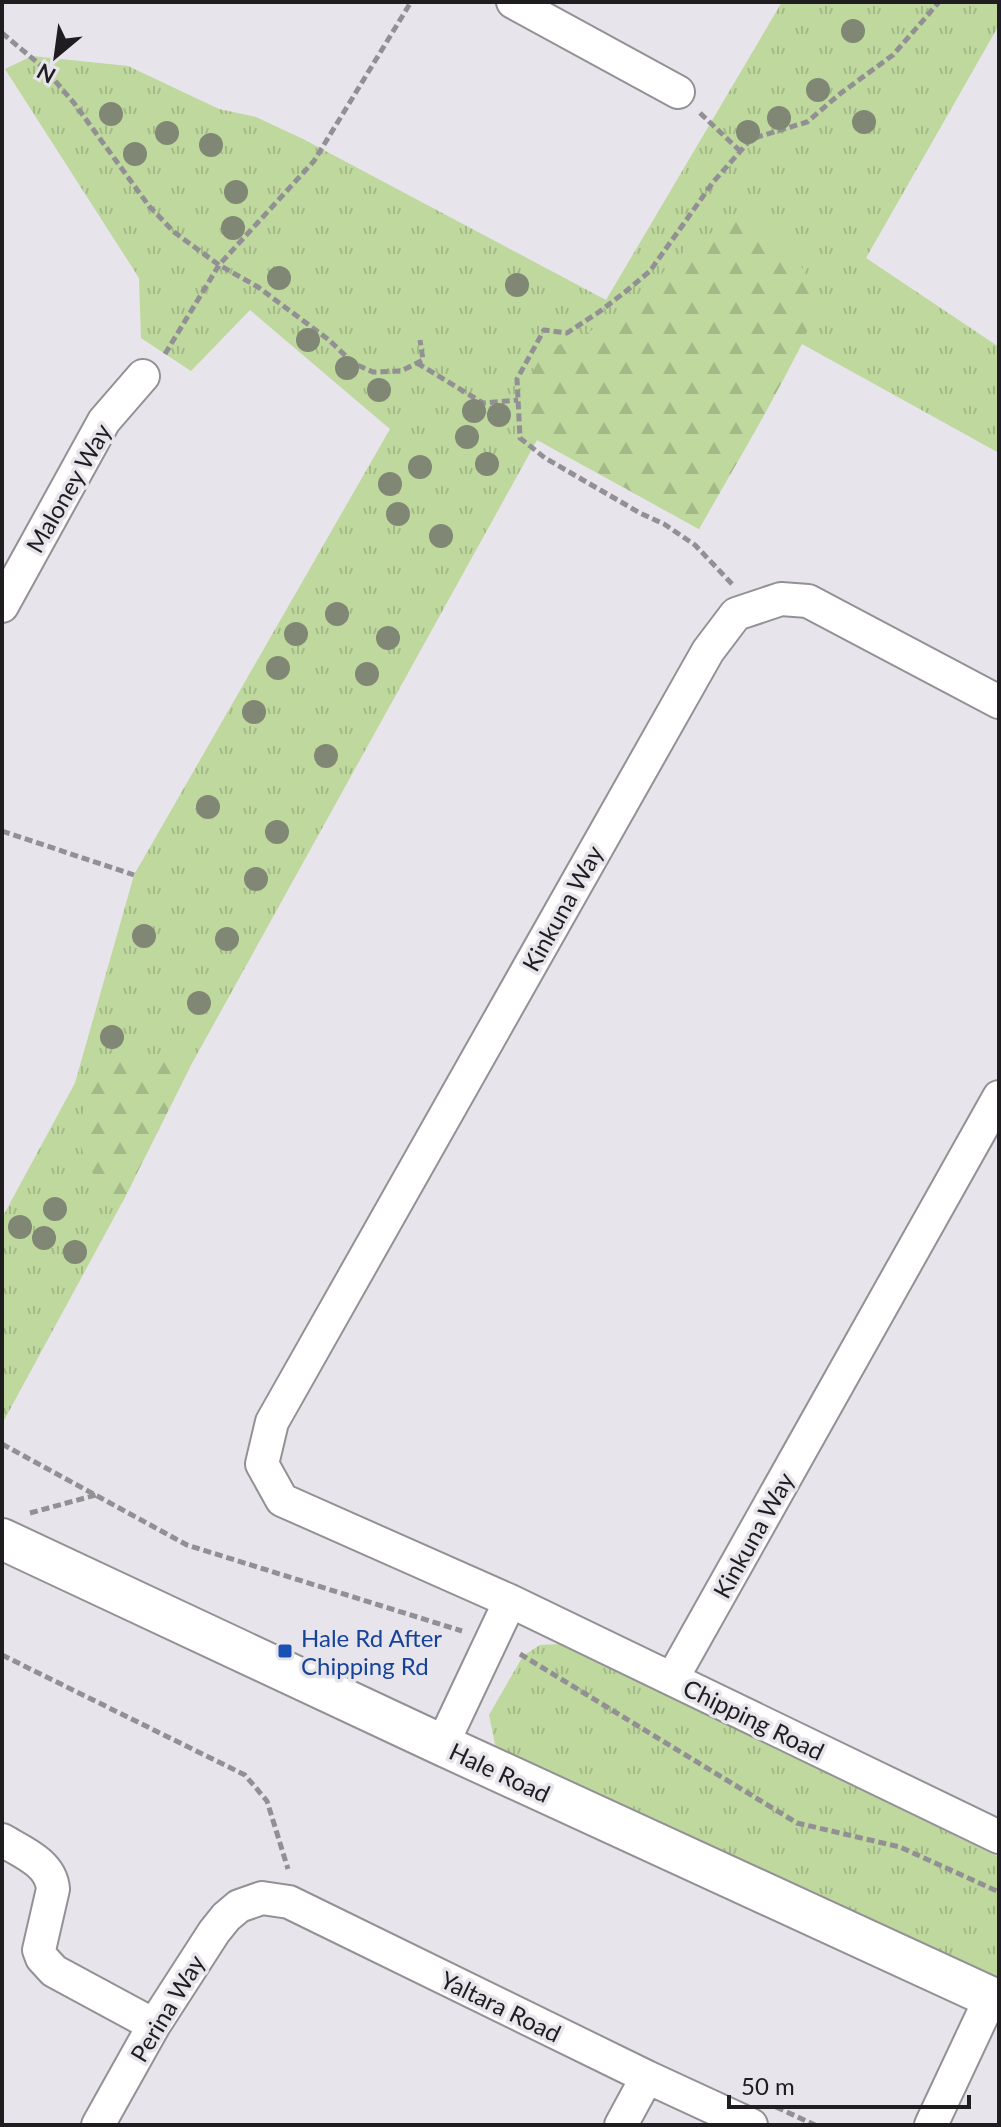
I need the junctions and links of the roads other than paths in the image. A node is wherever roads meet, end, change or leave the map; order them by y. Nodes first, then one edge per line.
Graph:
1 (513, 2) edge
2 (678, 92) road end
3 (143, 376) road end
4 (2, 606) edge
5 (999, 702) edge
6 (999, 1097) edge
7 (262, 1464) joint
8 (15, 1526) edge
9 (510, 1601) junction
10 (672, 1679) junction
11 (442, 1745) junction
12 (999, 1837) edge
13 (2, 1840) edge
14 (249, 1901) joint
15 (995, 1999) edge
16 (154, 2025) junction
17 (647, 2077) junction
18 (762, 2115) edge
19 (98, 2125) edge
20 (621, 2125) edge
21 (931, 2125) edge

1 - 2 street
3 - 4 street, Maloney Way
5 - 7 street, Kinkuna Way
6 - 10 street, Kinkuna Way
7 - 9 street, Chipping Road
8 - 11 main road, Hale Road
9 - 10 street, Chipping Road
9 - 11 street
10 - 12 street, Chipping Road
11 - 15 main road, Hale Road
13 - 16 street
14 - 16 street, Perina Way
14 - 17 street, Yaltara Road
15 - 21 street
16 - 19 street, Perina Way
17 - 18 street, Yaltara Road
17 - 20 street

